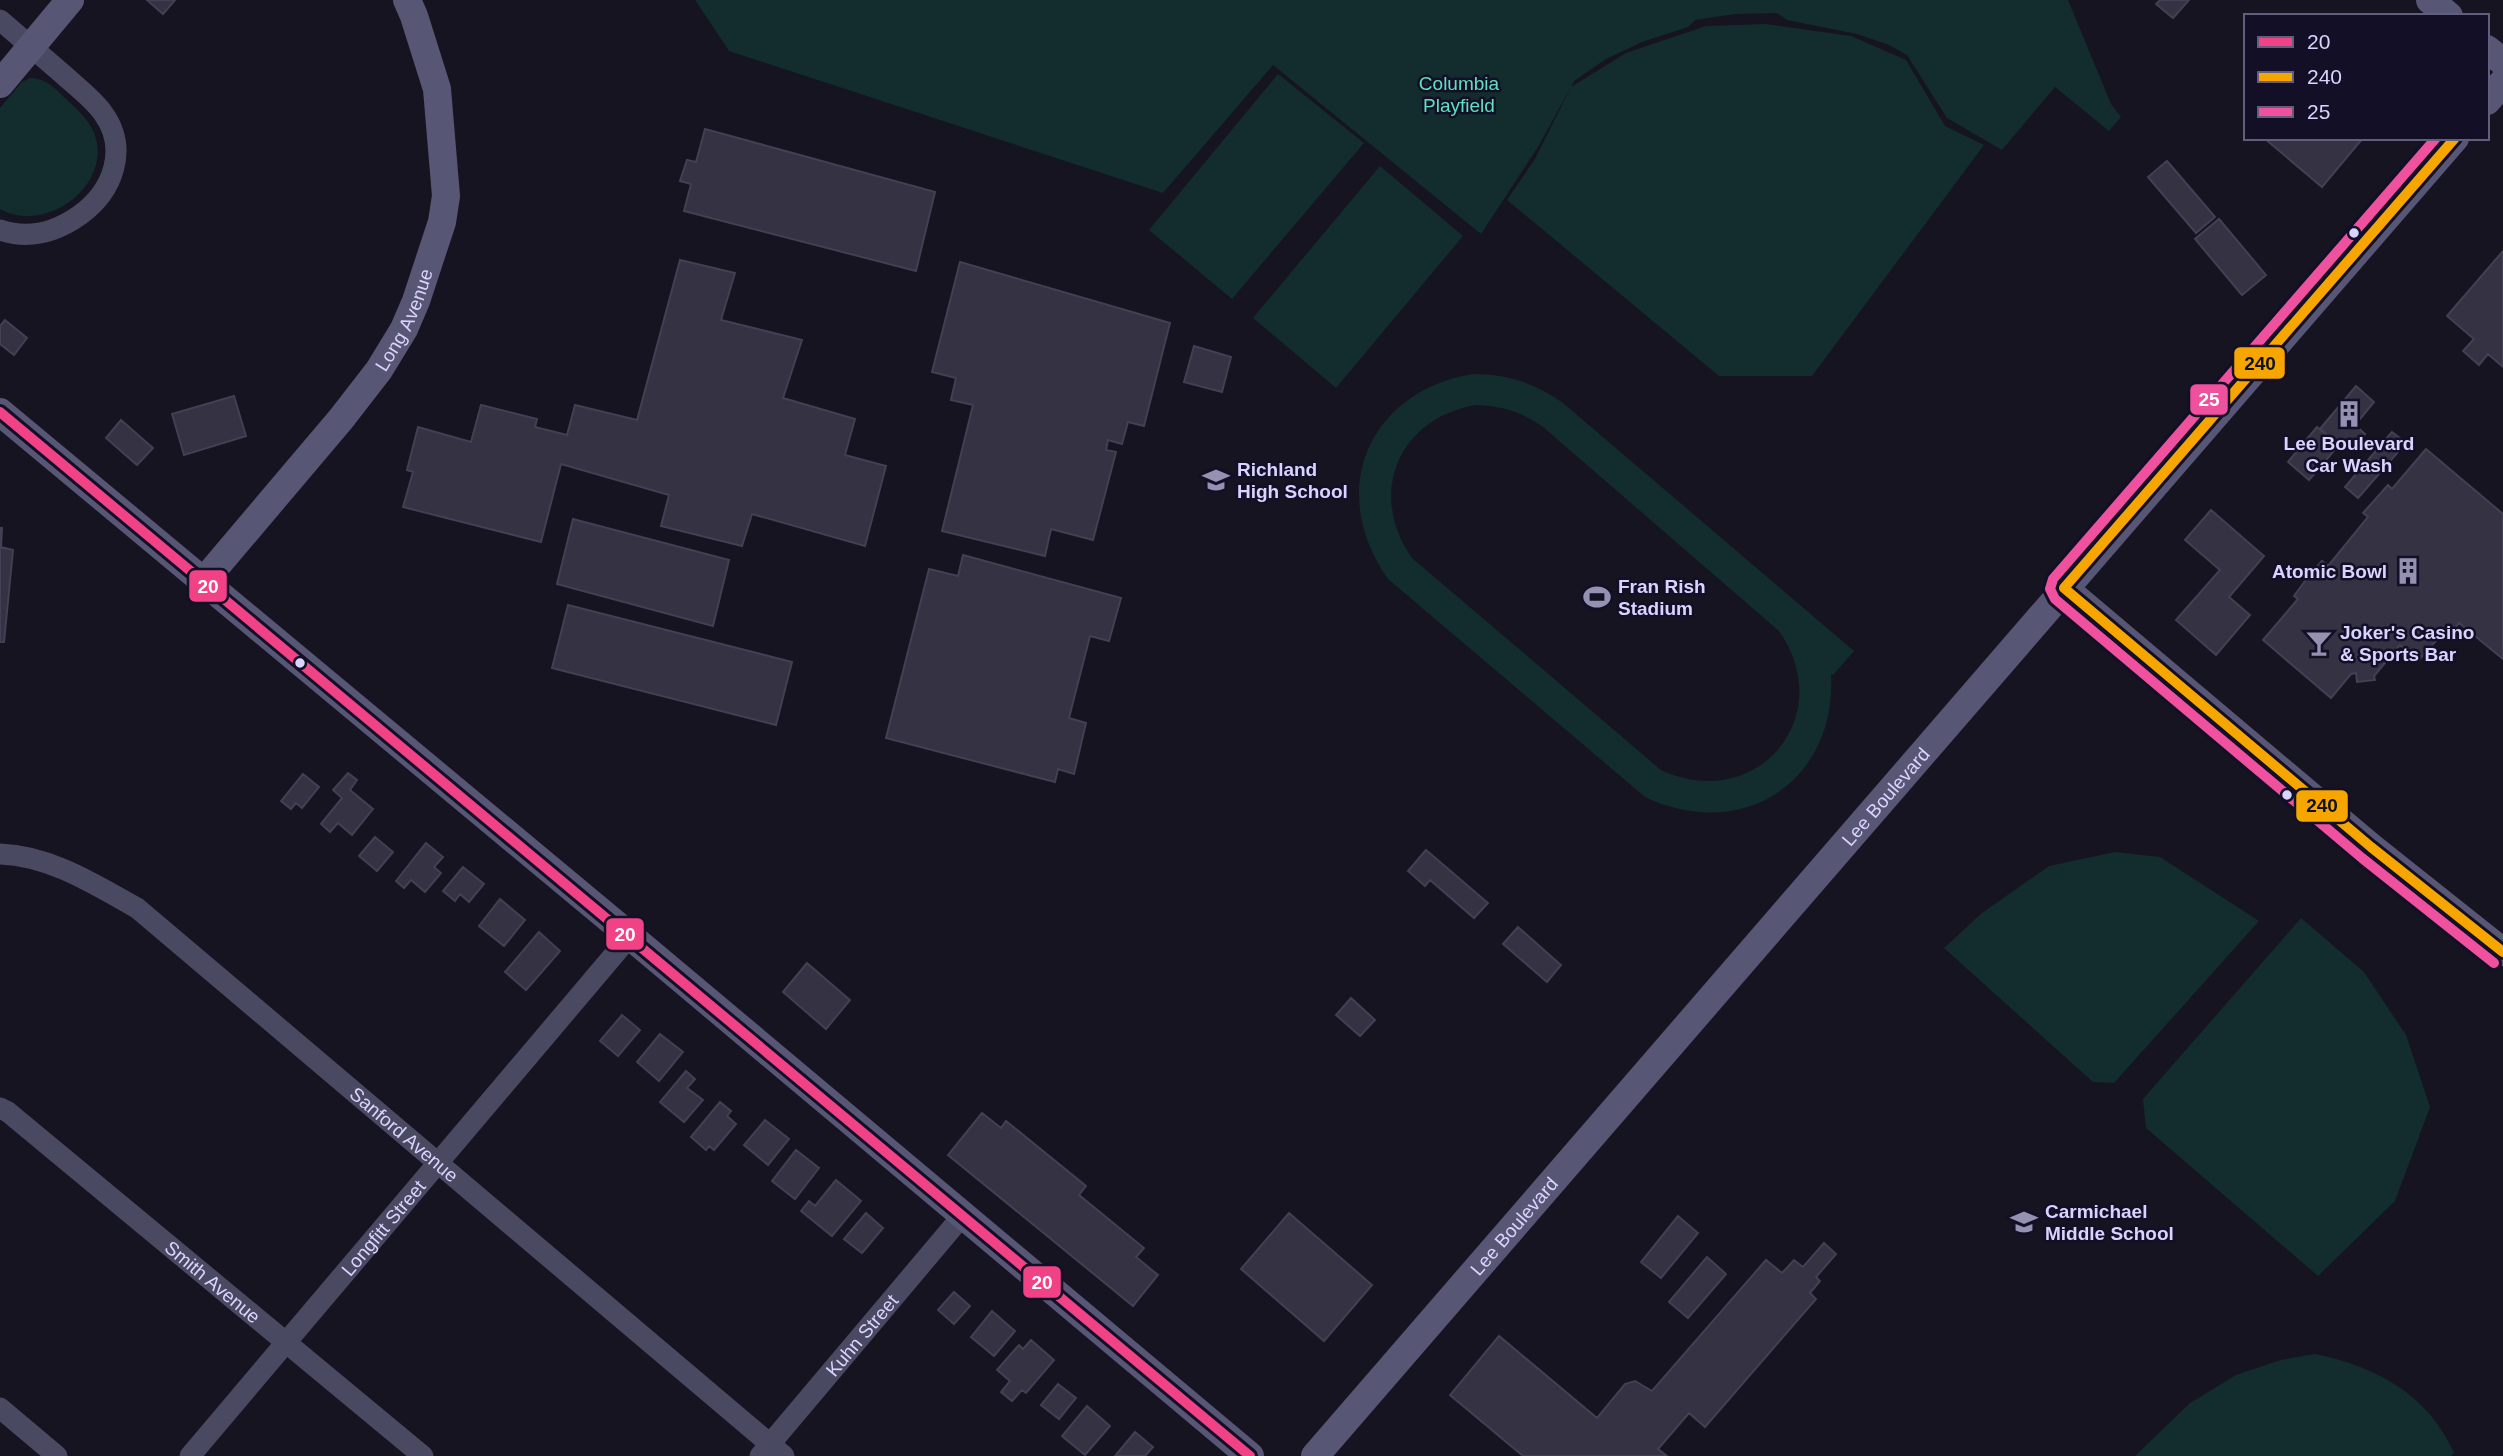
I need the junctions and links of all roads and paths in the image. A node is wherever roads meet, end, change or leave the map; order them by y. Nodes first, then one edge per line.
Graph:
1 (70, 0) edge
2 (407, 0) edge
3 (2430, 0) edge
4 (2447, 14) edge
5 (0, 20) edge
6 (31, 47) junction
7 (2489, 51) edge
8 (2503, 62) edge
9 (2503, 82) edge
10 (0, 84) edge
11 (2489, 99) edge
12 (2453, 140) edge
13 (0, 230) edge
14 (0, 412) edge
15 (203, 582) junction
16 (2064, 588) junction
17 (0, 854) edge
18 (631, 936) junction
19 (2503, 953) edge
20 (0, 1108) edge
21 (437, 1164) junction
22 (964, 1215) junction
23 (287, 1342) junction
24 (0, 1408) edge
25 (771, 1452) edge
26 (57, 1456) edge
27 (190, 1456) edge
28 (423, 1456) edge
29 (1250, 1456) edge
30 (1315, 1456) edge

1 - 6 street
2 - 15 street, Long Avenue
3 - 4 street
5 - 6 street
6 - 10 street
6 - 13 street
7 - 8 street
9 - 11 street
12 - 16 street, Lee Boulevard
14 - 15 street
15 - 18 street
16 - 19 street
16 - 30 street, Lee Boulevard
17 - 21 street, Sanford Avenue
18 - 21 street, Longfitt Street
18 - 22 street
20 - 23 street, Smith Avenue
21 - 23 street, Longfitt Street
21 - 25 street, Sanford Avenue
22 - 25 street, Kuhn Street
22 - 29 street
23 - 27 street, Longfitt Street
23 - 28 street, Smith Avenue
24 - 26 street

